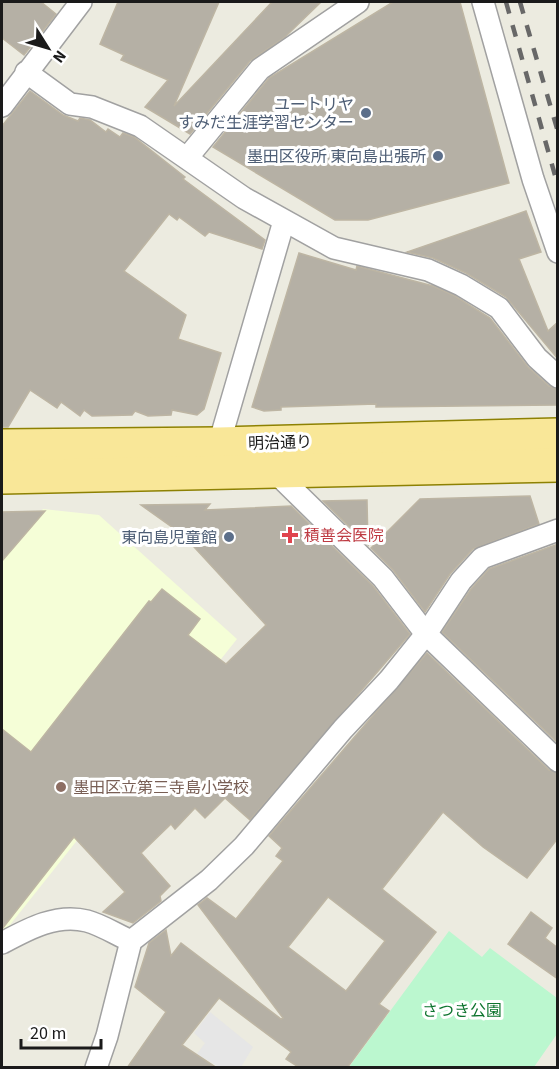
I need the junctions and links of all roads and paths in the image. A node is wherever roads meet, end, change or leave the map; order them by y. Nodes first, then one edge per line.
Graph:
1 (81, 2) edge
2 (358, 2) edge
3 (483, 2) edge
4 (328, 11) edge
5 (26, 72) junction
6 (2, 106) edge
7 (187, 158) junction
8 (284, 221) junction
9 (558, 252) edge
10 (558, 377) edge
11 (558, 435) edge
12 (219, 444) junction
13 (2, 446) edge
14 (558, 465) edge
15 (274, 471) junction
16 (2, 477) edge
17 (558, 530) edge
18 (426, 634) junction
19 (558, 761) edge
20 (131, 941) junction
21 (2, 943) edge
22 (96, 1068) edge

1 - 5 street
2 - 4 street
3 - 9 street
4 - 7 street
5 - 6 street
5 - 7 street
7 - 8 street
8 - 10 street
8 - 12 street
11 - 12 main road, 明治通り
12 - 13 main road, 明治通り
14 - 15 main road, 明治通り
15 - 16 main road, 明治通り
15 - 18 street
17 - 18 street
18 - 19 street
18 - 20 street
20 - 21 street
20 - 22 street

